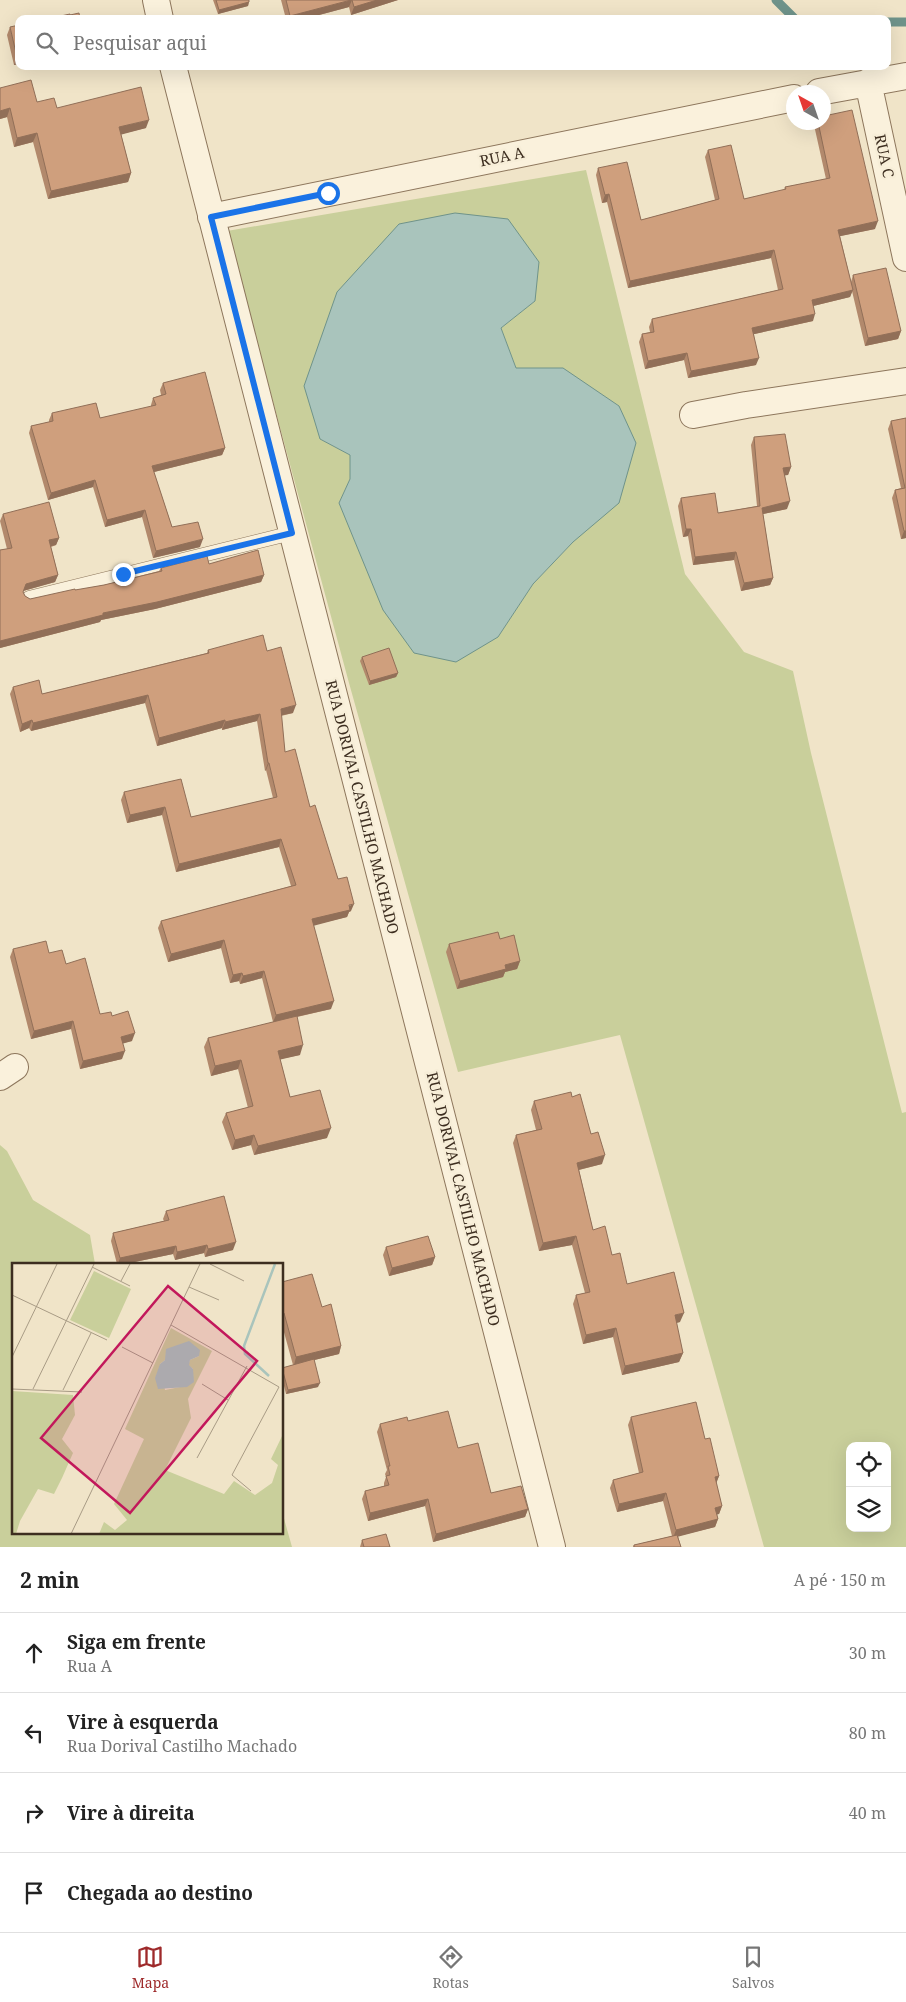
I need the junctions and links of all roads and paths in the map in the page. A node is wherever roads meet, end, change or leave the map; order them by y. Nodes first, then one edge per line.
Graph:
1 (156, 0) edge
2 (159, 15) edge
3 (173, 70) edge
4 (906, 76) edge
5 (868, 82) junction
6 (831, 90) edge
7 (786, 100) edge
8 (211, 217) junction
9 (906, 258) edge
10 (906, 381) edge
11 (693, 415) dead end
12 (292, 533) junction
13 (29, 598) edge
14 (552, 1547) edge

1 - 2 street
3 - 8 street, RUA DORIVAL CASTILHO MACHADO
4 - 5 street
5 - 6 street
5 - 9 street, RUA C
7 - 8 street, RUA A
8 - 12 street, RUA DORIVAL CASTILHO MACHADO
10 - 11 street
12 - 13 lane
12 - 14 street, RUA DORIVAL CASTILHO MACHADO

